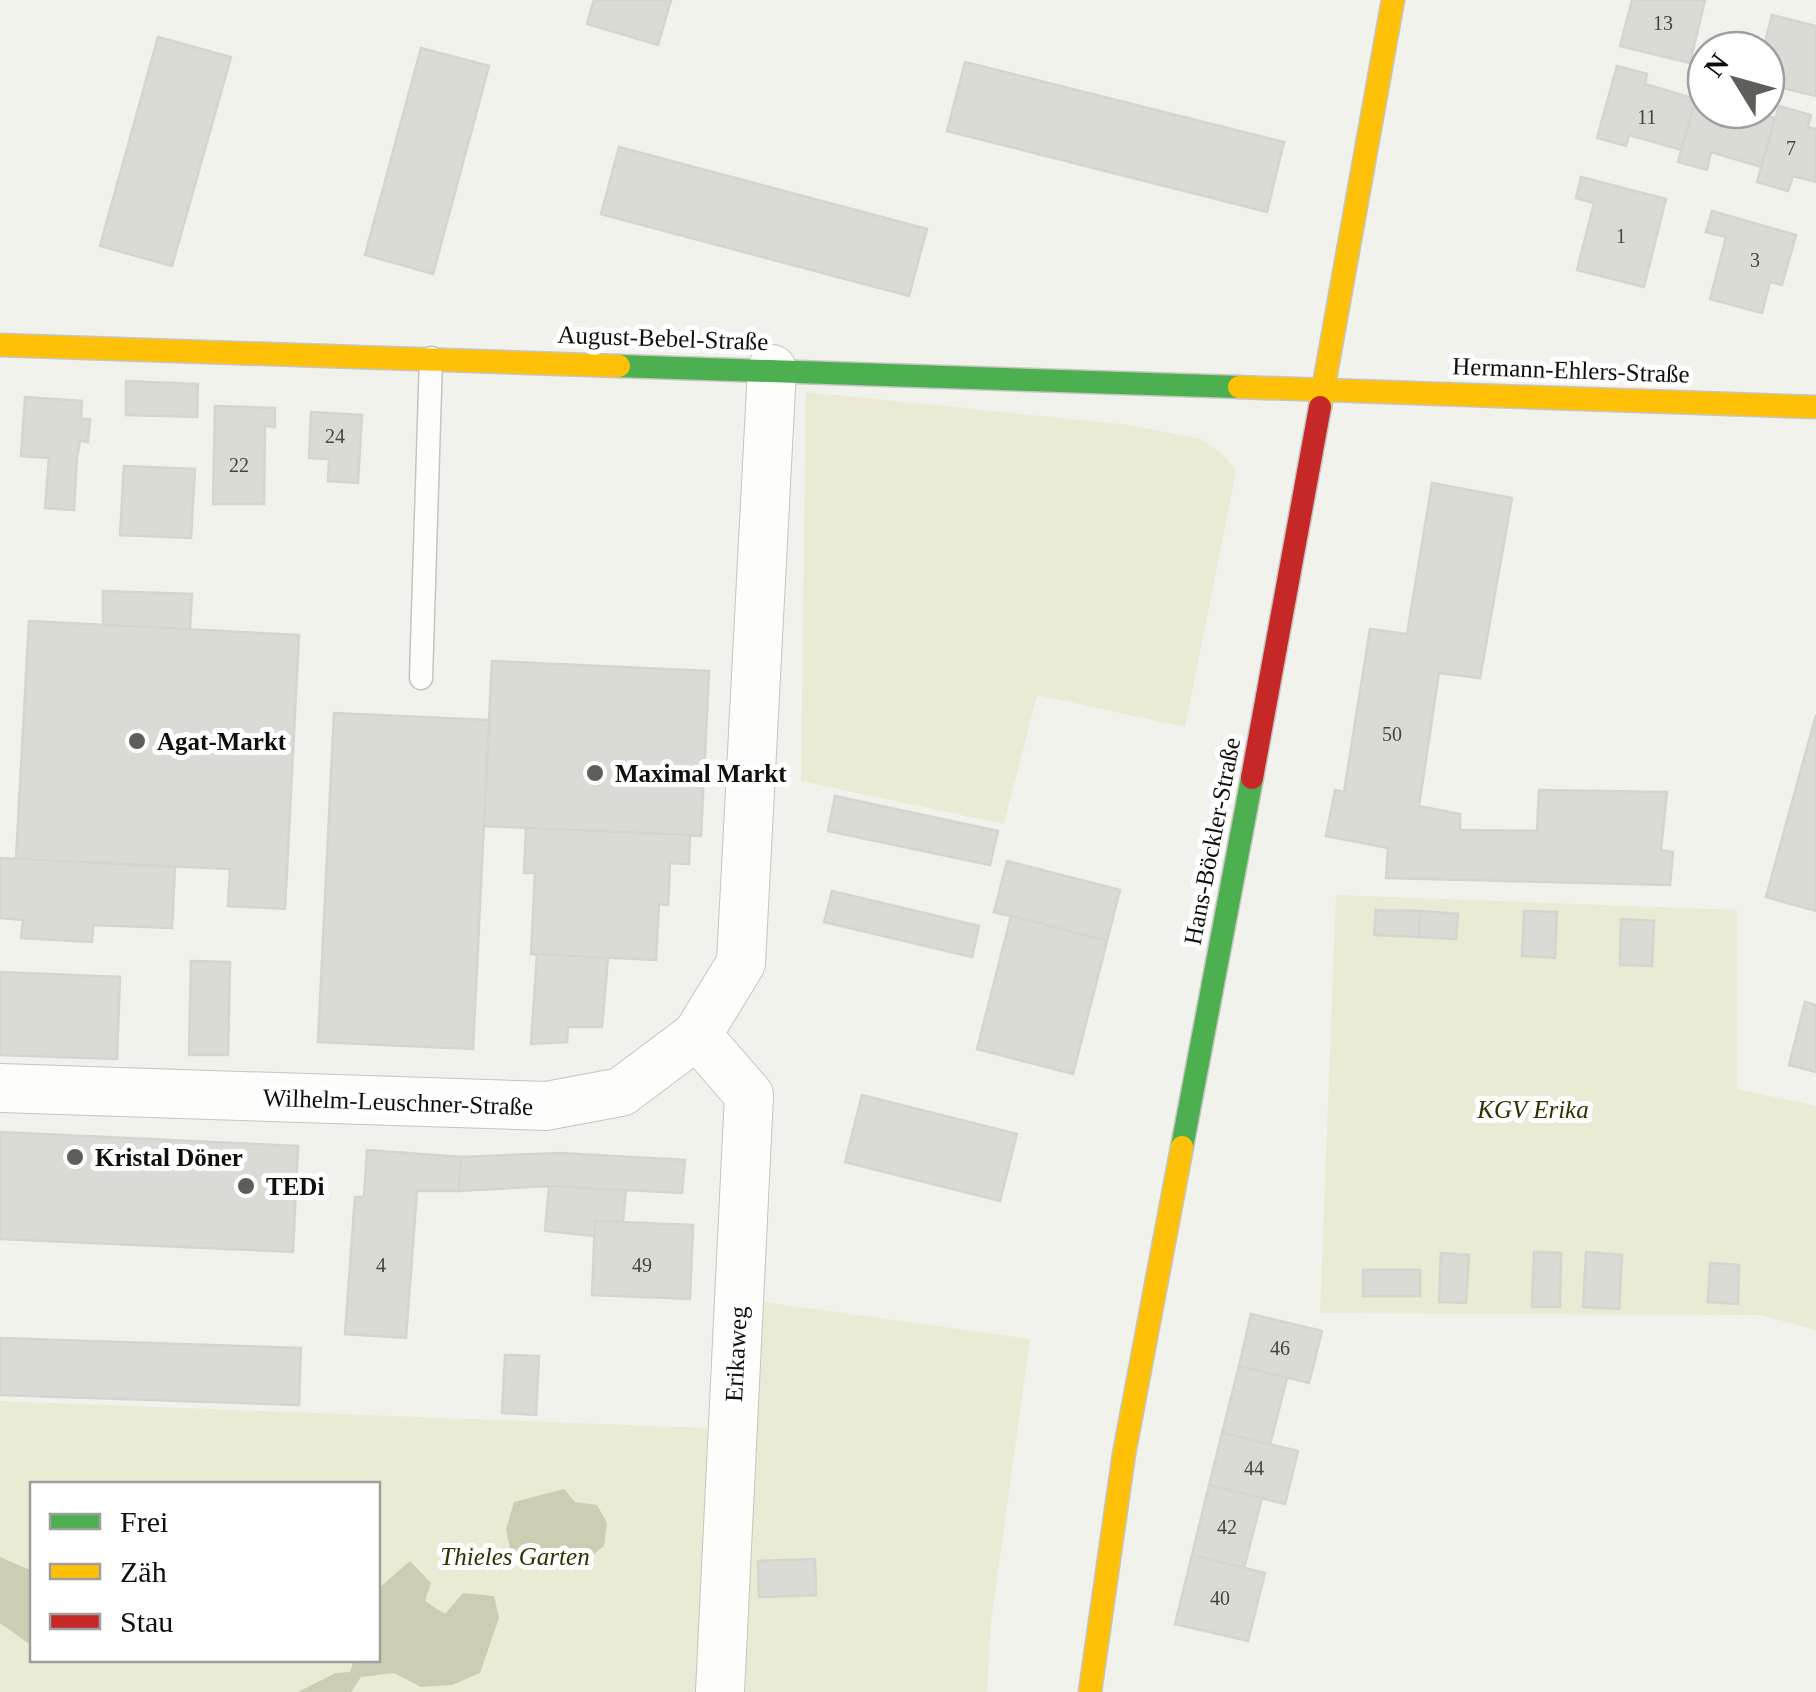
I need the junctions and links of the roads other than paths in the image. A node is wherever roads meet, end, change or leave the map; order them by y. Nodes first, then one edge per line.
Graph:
1 (1392, 0) edge
2 (0, 345) edge
3 (431, 358) junction
4 (772, 369) junction
5 (1324, 388) junction
6 (1816, 407) edge
7 (421, 678) dead end
8 (697, 1035) junction
9 (0, 1088) edge
10 (720, 1692) edge
11 (1090, 1692) edge

1 - 5 street, Hans-Böckler-Straße
2 - 3 street, August-Bebel-Straße
3 - 4 street, August-Bebel-Straße
3 - 7 lane
4 - 5 street, August-Bebel-Straße
4 - 8 street, Wilhelm-Leuschner-Straße
5 - 6 street, Hermann-Ehlers-Straße
5 - 11 street, Hans-Böckler-Straße
8 - 9 street, Wilhelm-Leuschner-Straße
8 - 10 street, Erikaweg

